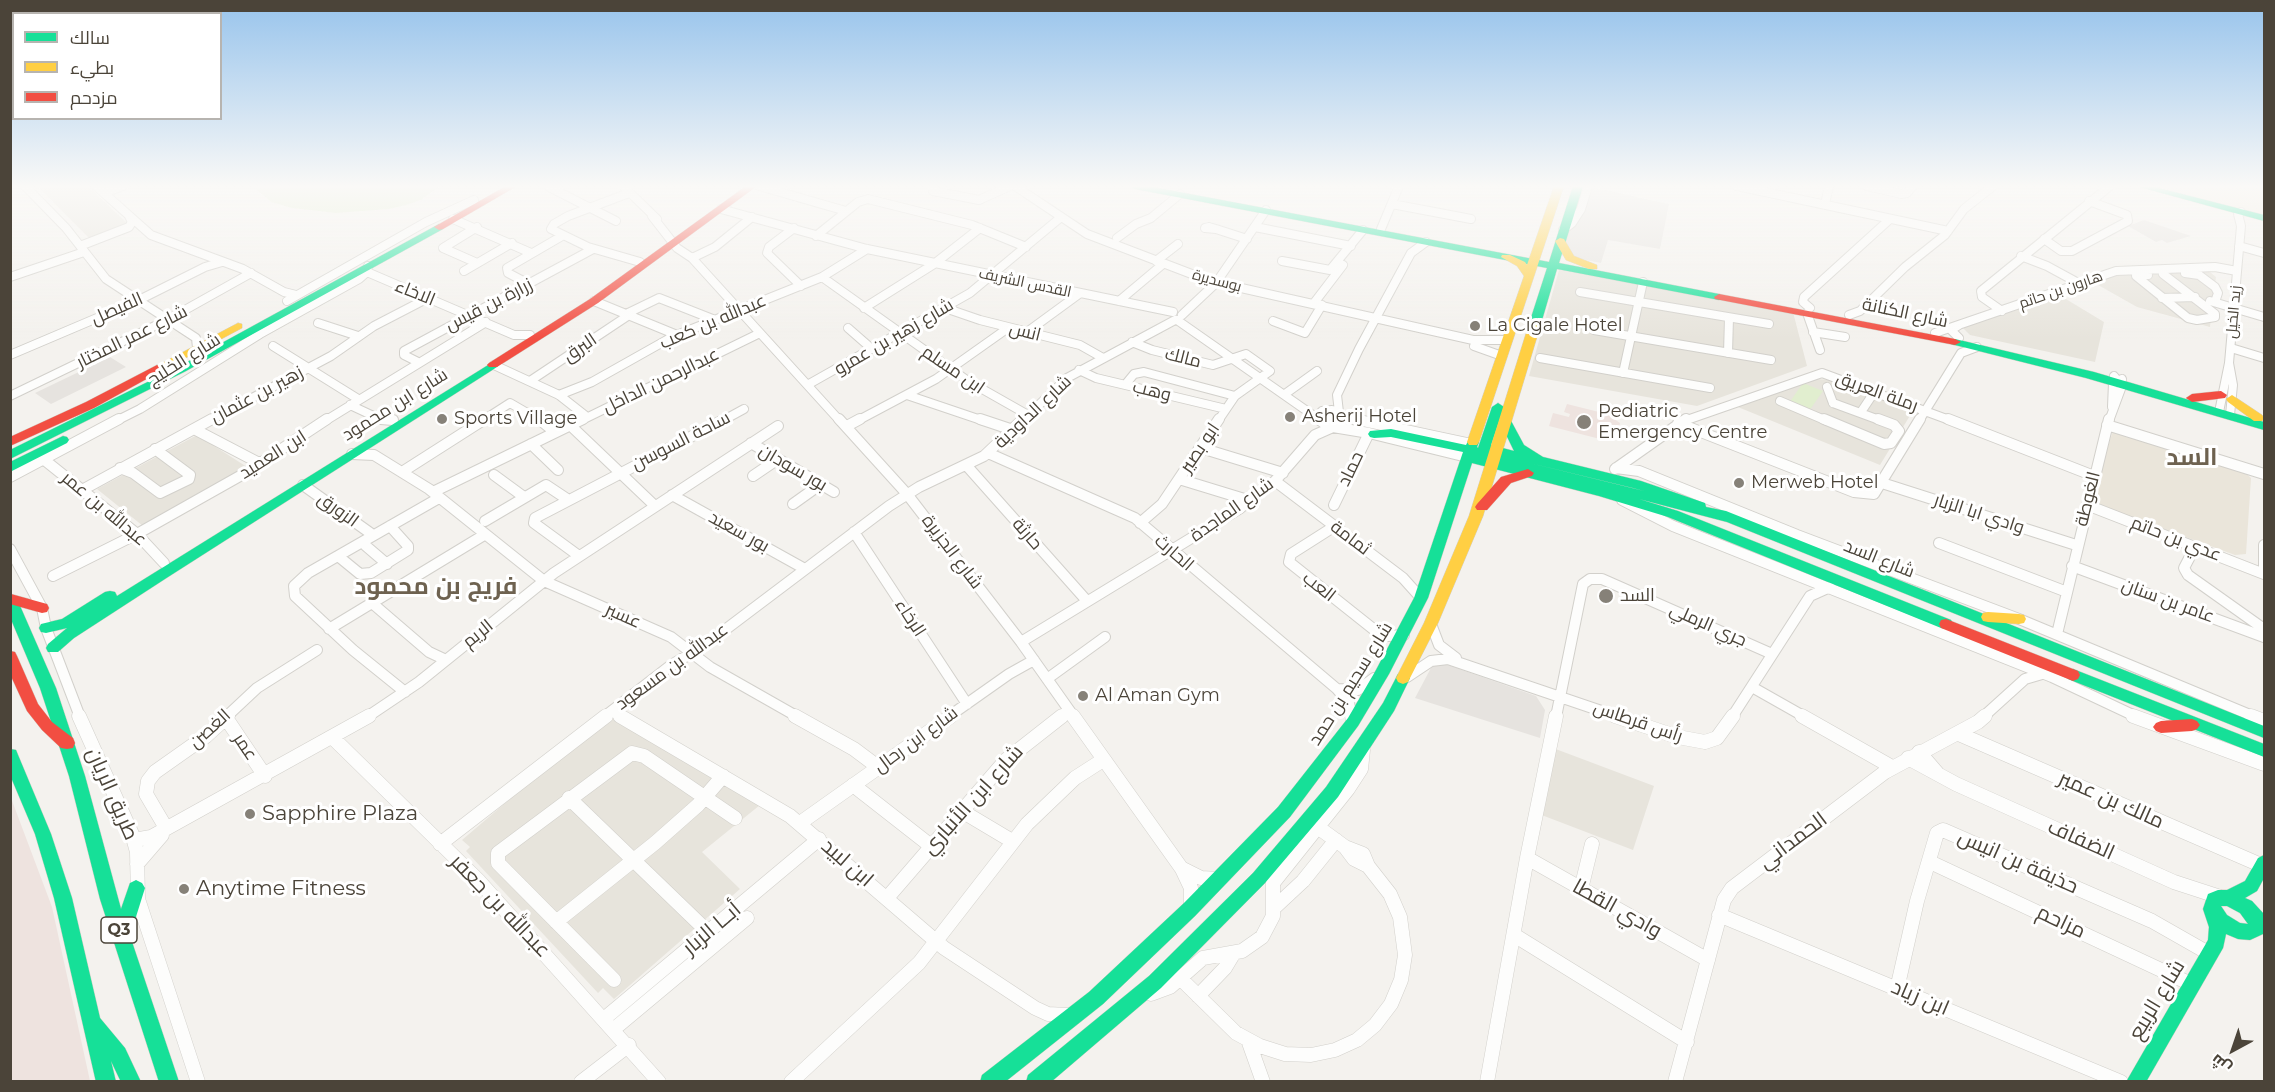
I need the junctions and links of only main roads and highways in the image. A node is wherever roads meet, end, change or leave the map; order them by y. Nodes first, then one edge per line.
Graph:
1 (406, 237) edge
2 (423, 237) edge
3 (678, 237) edge
4 (679, 237) edge
5 (1403, 237) edge
6 (1410, 237) edge
7 (1548, 237) edge
8 (1551, 237) edge
9 (1561, 237) edge
10 (1562, 237) edge
11 (674, 240) junction
12 (1510, 255) junction
13 (1543, 259) junction
14 (1593, 267) junction
15 (1573, 270) junction
16 (1529, 276) junction
17 (1546, 288) junction
18 (1687, 288) junction
19 (295, 298) junction
20 (1808, 310) junction
21 (259, 326) junction
22 (1956, 334) junction
23 (1501, 358) junction
24 (1520, 371) junction
25 (2119, 380) junction
26 (2225, 406) junction
27 (1479, 420) junction
28 (1506, 422) junction
29 (2262, 422) edge
30 (1371, 434) road end
31 (1443, 438) road end
32 (11, 446) edge
33 (1424, 447) road end
34 (1482, 454) junction
35 (1539, 460) junction
36 (10, 468) edge
37 (1528, 473) junction
38 (1461, 477) junction
39 (1610, 480) junction
40 (1476, 516) junction
41 (1797, 535) road end
42 (1458, 555) junction
43 (1821, 555) junction
44 (11, 599) edge
45 (42, 608) road end
46 (1977, 617) junction
47 (2019, 619) road end
48 (1946, 624) junction
49 (71, 627) junction
50 (46, 628) road end
51 (53, 648) road end
52 (1981, 649) road end
53 (10, 656) edge
54 (10, 682) edge
55 (27, 697) junction
56 (2197, 725) junction
57 (2161, 727) road end
58 (2265, 732) edge
59 (67, 743) junction
60 (2265, 751) edge
61 (10, 755) edge
62 (1307, 843) road end
63 (1289, 844) junction
64 (2264, 865) edge
65 (2251, 886) junction
66 (136, 888) road end
67 (2226, 897) junction
68 (2215, 915) junction
69 (2257, 919) edge
70 (2248, 932) junction
71 (121, 936) junction
72 (2214, 948) junction
73 (94, 1025) junction
74 (106, 1082) edge
75 (132, 1082) edge
76 (169, 1082) edge
77 (989, 1082) edge
78 (1035, 1082) edge
79 (2135, 1082) edge

1 - 19 main road, شارع الخليج
2 - 21 main road, شارع الخليج
3 - 11 main road, شارع ابن محمود
4 - 11 main road, شارع ابن محمود
5 - 12 main road
6 - 12 main road
7 - 13 main road, شارع سحيم بن حمد
8 - 13 main road
9 - 13 main road, شارع سحيم بن حمد
10 - 14 main road
11 - 49 main road, شارع ابن محمود
11 - 49 main road, شارع ابن محمود
12 - 13 main road
12 - 16 main road
13 - 14 main road, شارع الكنانة
13 - 15 main road, شارع الكنانة
13 - 16 main road, شارع سحيم بن حمد
13 - 17 main road, شارع سحيم بن حمد
13 - 24 main road
14 - 18 main road, شارع الكنانة
15 - 17 main road
15 - 18 main road, شارع الكنانة
16 - 23 main road, شارع سحيم بن حمد
17 - 24 main road, شارع سحيم بن حمد
18 - 20 main road, شارع الكنانة
19 - 32 main road, شارع الخليج
19 - 32 main road, شارع الخليج
20 - 22 main road, شارع الكنانة
20 - 22 main road, شارع الكنانة
21 - 32 main road, شارع الخليج
21 - 36 main road, شارع الخليج
22 - 25 main road, شارع الكنانة
22 - 25 main road, شارع الكنانة
23 - 27 main road, شارع سحيم بن حمد
23 - 34 main road
24 - 28 main road, شارع سحيم بن حمد
25 - 26 main road, شارع الكنانة
25 - 26 main road, شارع الكنانة
26 - 29 main road, شارع الكنانة
27 - 31 main road
27 - 34 main road, شارع سحيم بن حمد
28 - 34 main road, شارع سحيم بن حمد
28 - 35 main road
30 - 34 main road
33 - 38 main road
34 - 35 main road, شارع السد
34 - 37 main road, شارع السد
34 - 38 main road, شارع سحيم بن حمد
34 - 39 main road
34 - 40 main road, شارع سحيم بن حمد
34 - 42 main road
35 - 39 main road, شارع السد
37 - 39 main road, شارع السد
37 - 40 main road
38 - 77 main road, شارع سحيم بن حمد
39 - 43 main road, شارع السد
39 - 48 main road, شارع السد
40 - 42 main road, شارع سحيم بن حمد
41 - 43 main road
42 - 63 main road, شارع سحيم بن حمد
43 - 46 main road, شارع السد
44 - 45 main road
44 - 59 main road, طريق الريان / Q3
46 - 47 main road
46 - 58 main road, شارع السد
48 - 52 main road
48 - 56 main road, شارع السد
49 - 50 main road, شارع ابن محمود
49 - 51 main road, شارع ابن محمود
53 - 55 main road
54 - 55 main road
55 - 59 main road
56 - 57 main road
56 - 60 main road, شارع السد
59 - 71 main road, طريق الريان / Q3
61 - 73 main road, Q3
62 - 63 main road
63 - 78 main road, شارع سحيم بن حمد
64 - 65 main road
65 - 67 main road
65 - 69 main road
66 - 71 main road
67 - 68 main road
67 - 69 main road
68 - 70 main road
68 - 72 main road
69 - 70 main road
70 - 72 main road
71 - 76 main road, طريق الريان / Q3
72 - 79 main road, شارع الربيع
73 - 74 main road, Q3
73 - 75 main road

